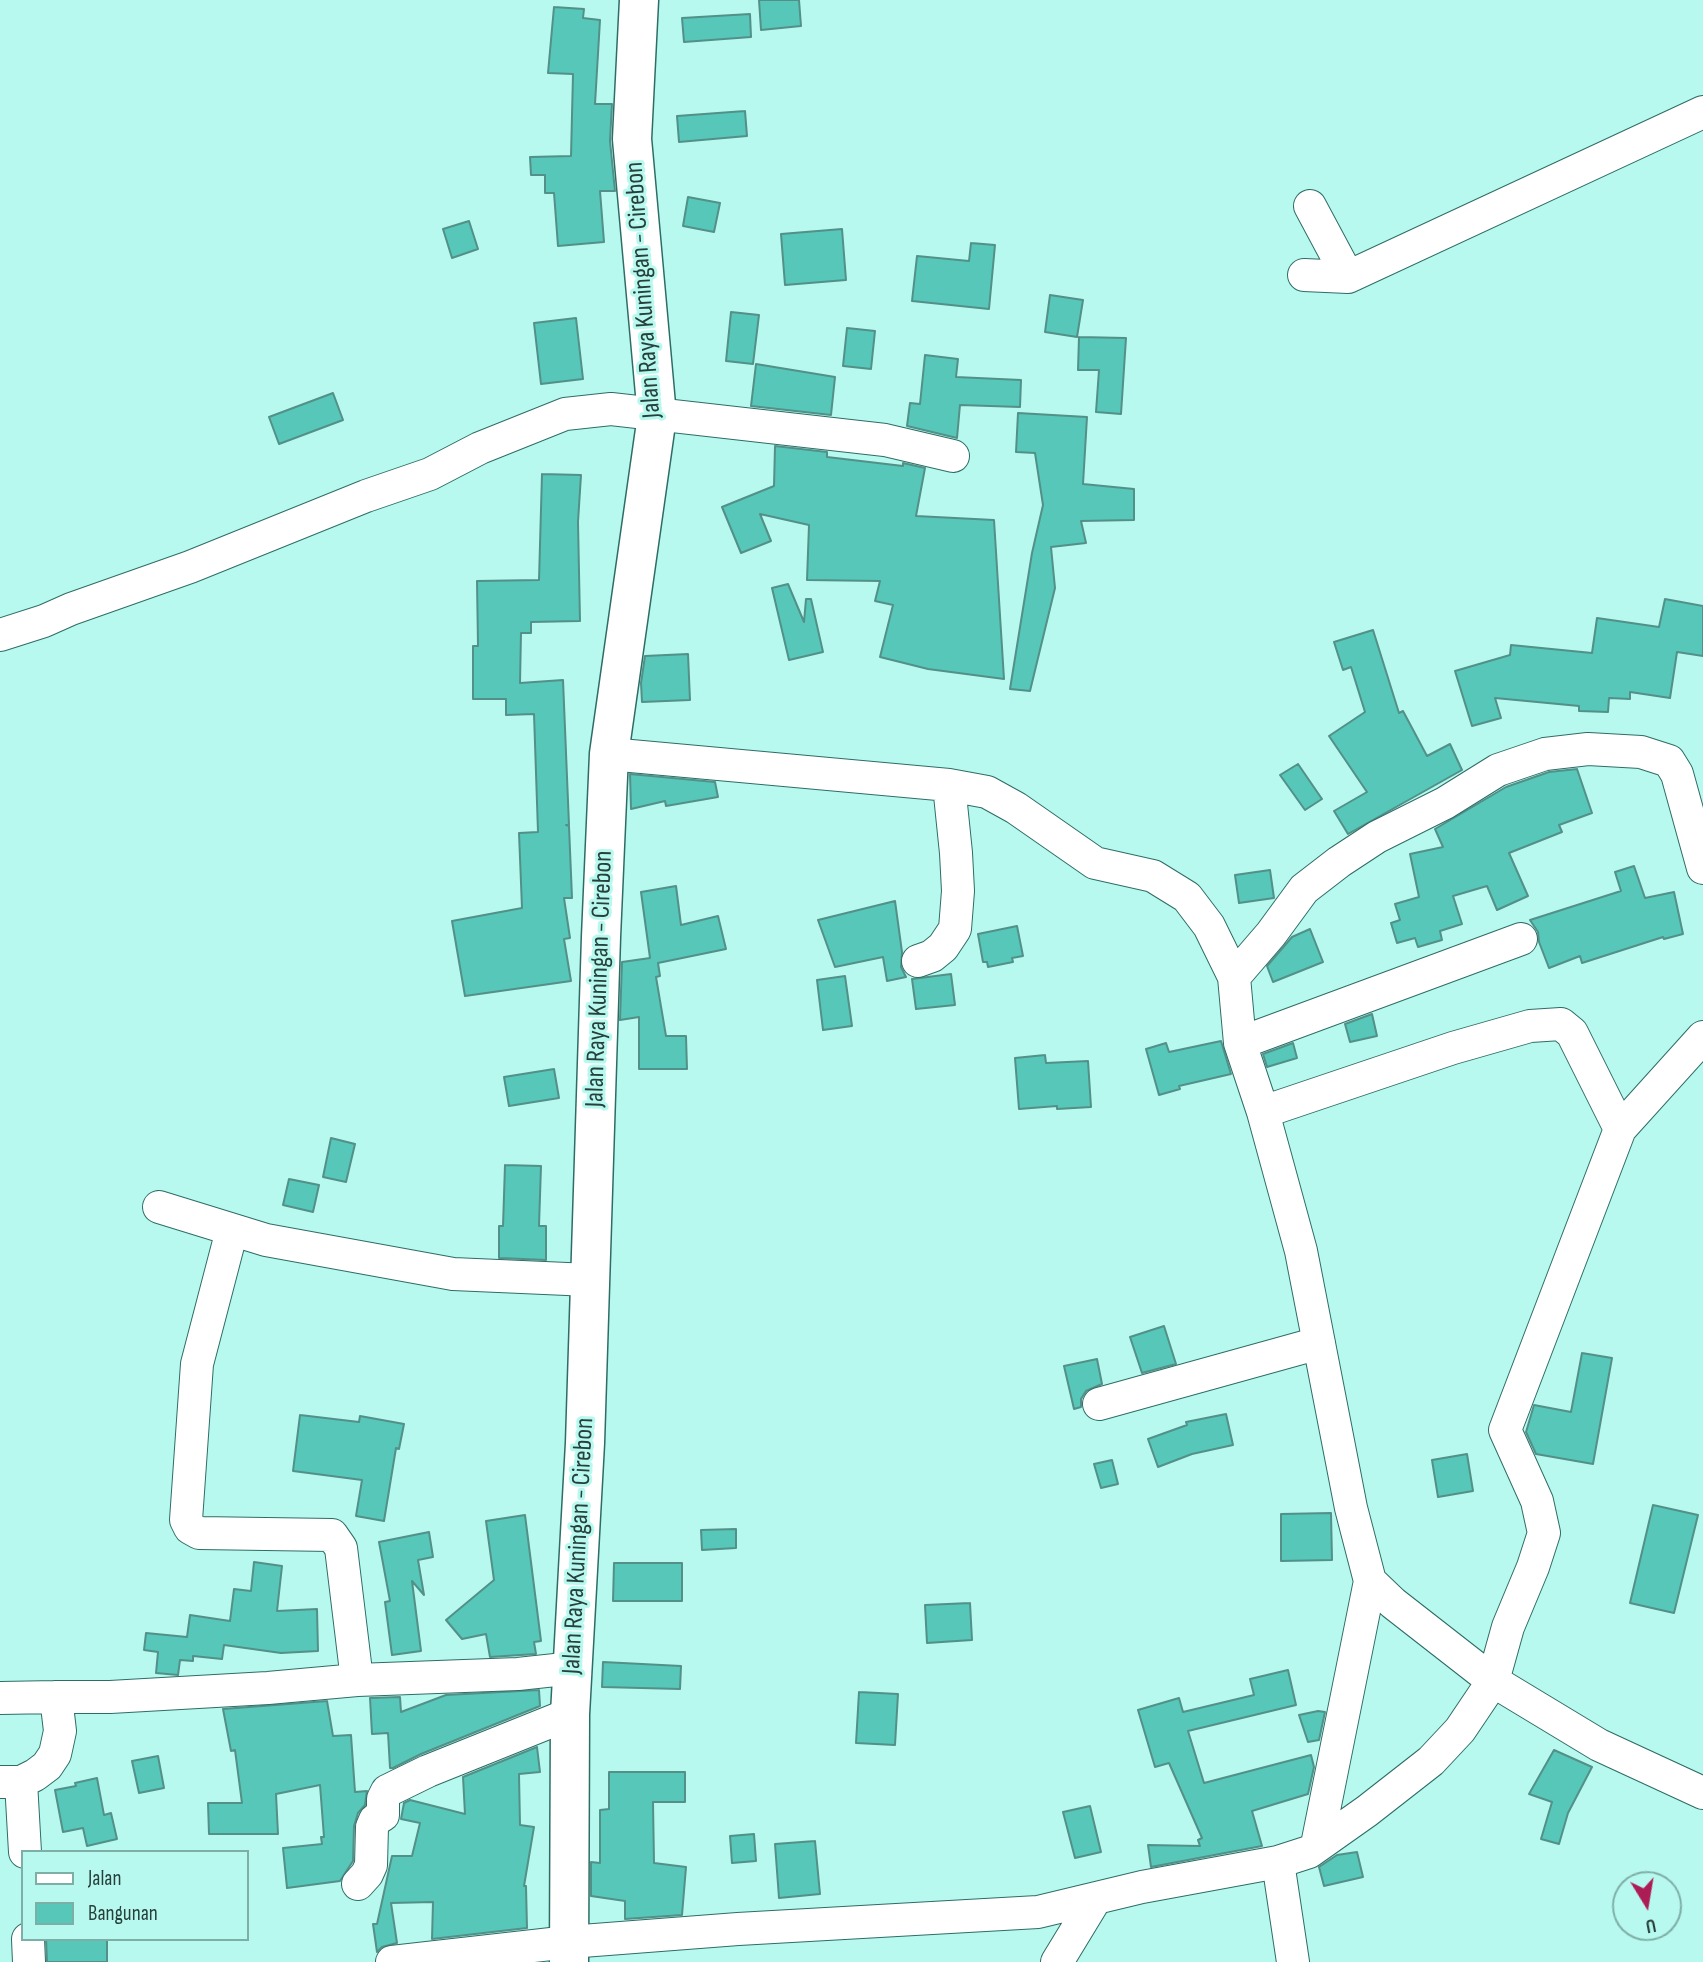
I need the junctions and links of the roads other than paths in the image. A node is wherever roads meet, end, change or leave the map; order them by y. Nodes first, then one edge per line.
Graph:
1 (639, 0) edge
2 (1703, 112) edge
3 (1310, 206) dead end
4 (1304, 275) dead end
5 (1348, 277) junction
6 (657, 415) junction
7 (953, 456) dead end
8 (0, 635) edge
9 (609, 754) junction
10 (949, 785) junction
11 (1703, 868) edge
12 (1521, 939) dead end
13 (918, 961) dead end
14 (1234, 977) junction
15 (1703, 1037) edge
16 (1240, 1043) junction
17 (1263, 1112) junction
18 (1620, 1129) junction
19 (159, 1207) dead end
20 (232, 1230) junction
21 (590, 1280) junction
22 (1319, 1343) junction
23 (1099, 1404) dead end
24 (1370, 1581) junction
25 (574, 1668) junction
26 (357, 1680) junction
27 (1493, 1681) junction
28 (0, 1698) edge
29 (56, 1698) junction
30 (570, 1721) junction
31 (11, 1782) edge
32 (1703, 1793) edge
33 (1317, 1845) junction
34 (25, 1850) edge
35 (1278, 1862) junction
36 (358, 1884) dead end
37 (1096, 1898) junction
38 (29, 1941) edge
39 (569, 1952) edge
40 (29, 1962) edge
41 (392, 1962) edge
42 (1057, 1962) edge
43 (1293, 1962) edge

1 - 6 highway, Jalan Raya Kuningan - Cirebon
2 - 5 street
3 - 5 street
4 - 5 street
6 - 7 street
6 - 8 street
6 - 9 highway, Jalan Raya Kuningan - Cirebon
9 - 10 street
9 - 21 highway, Jalan Raya Kuningan - Cirebon
10 - 13 street
10 - 14 street
11 - 14 street
12 - 16 street
14 - 16 street
15 - 18 street
16 - 17 street
17 - 18 street
17 - 22 street
18 - 27 street
19 - 20 street
20 - 21 street
20 - 26 street
21 - 25 highway, Jalan Raya Kuningan - Cirebon
22 - 23 street
22 - 24 street
24 - 27 street
24 - 33 street
25 - 26 street
25 - 30 highway, Jalan Raya Kuningan - Cirebon
26 - 29 street
27 - 32 street
27 - 33 street
28 - 29 street
29 - 31 street
30 - 36 street
30 - 39 highway, Jalan Raya Kuningan - Cirebon
31 - 34 street
33 - 35 street
35 - 37 street
35 - 43 street
37 - 39 street
37 - 42 street
38 - 40 street
39 - 41 street

